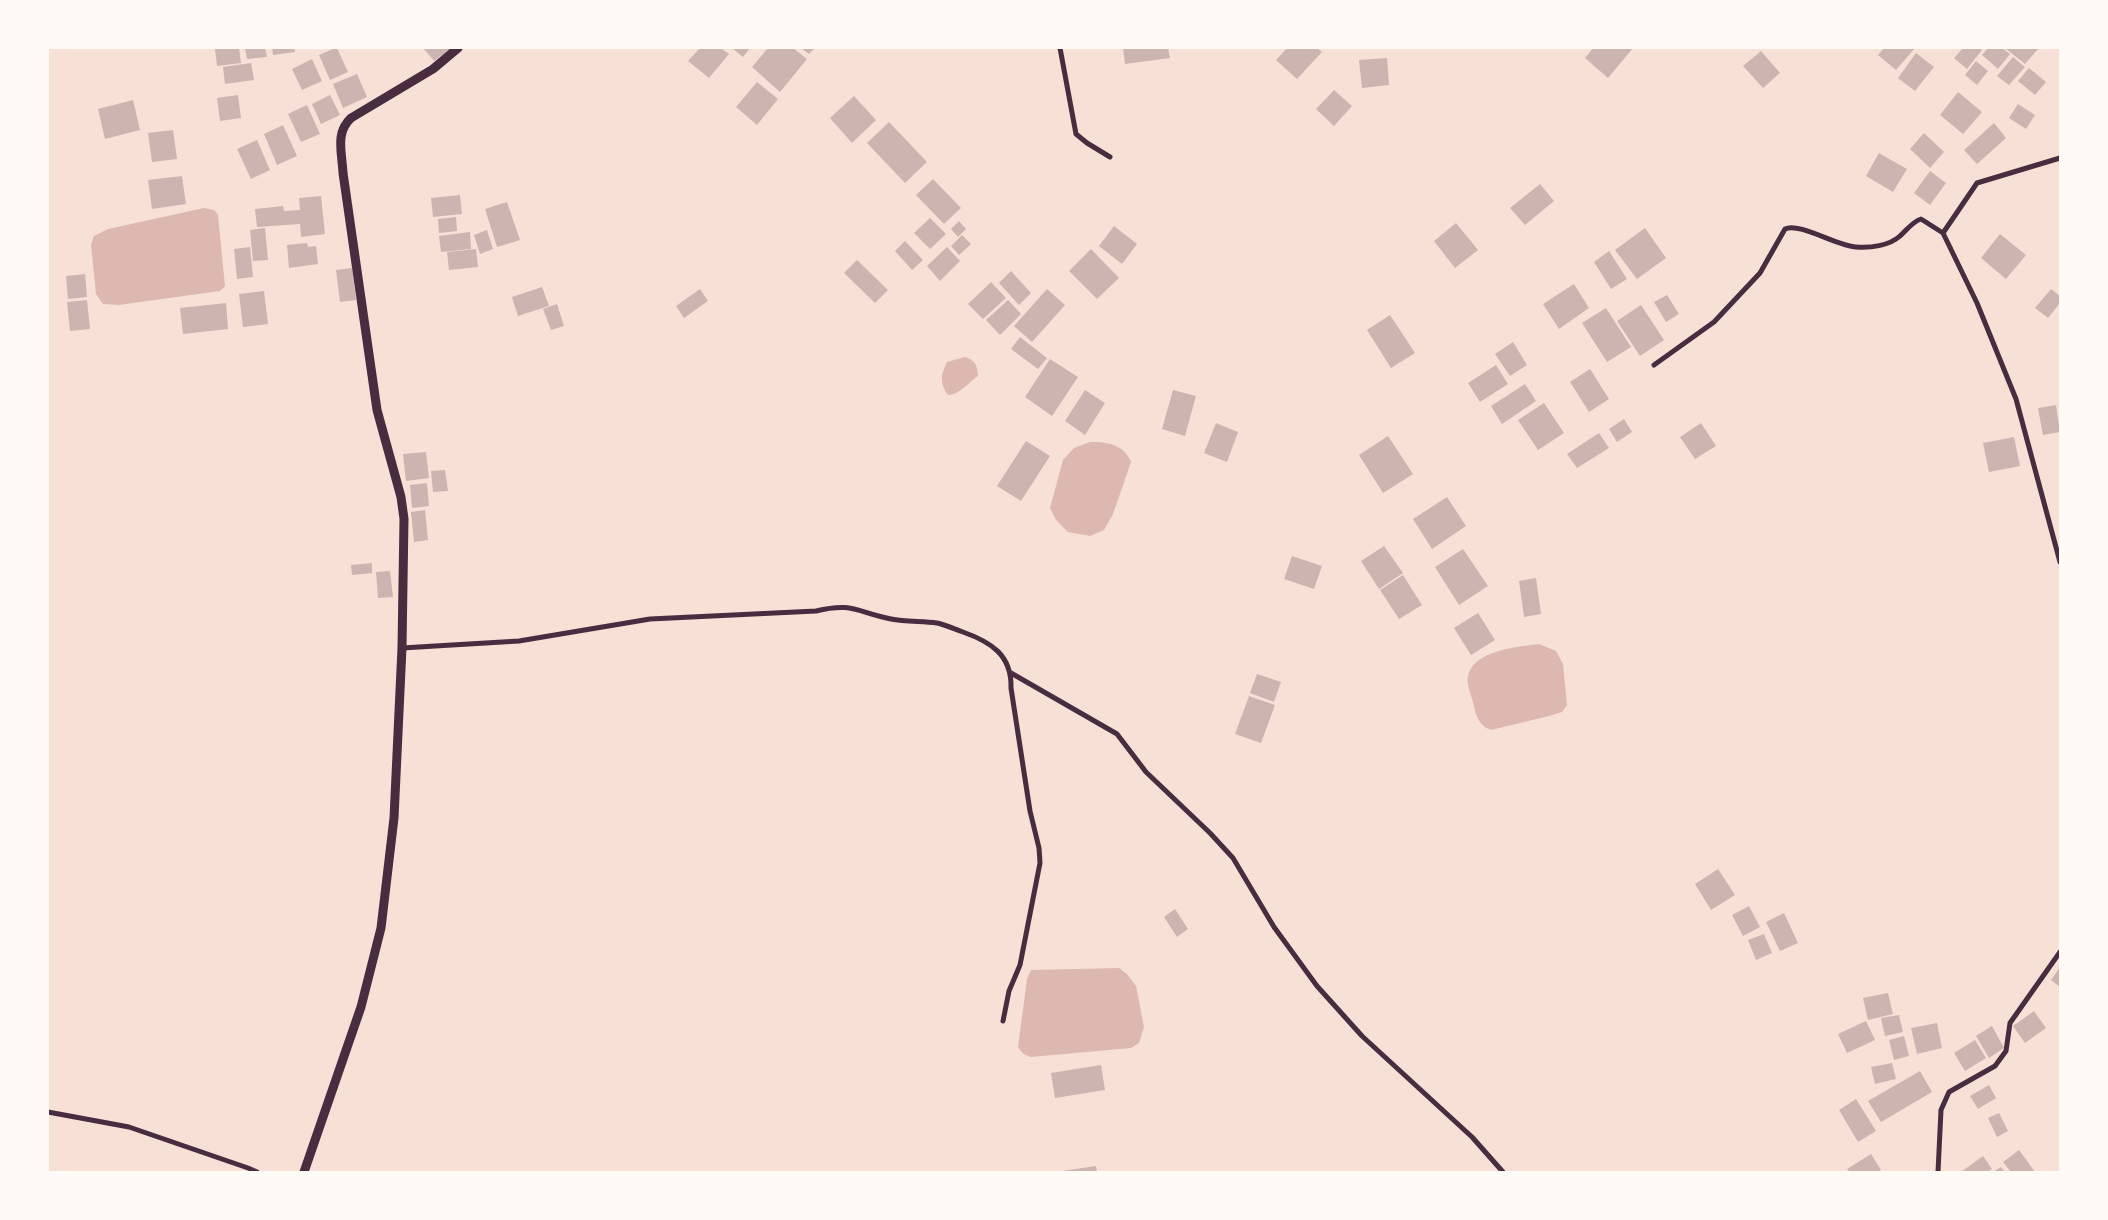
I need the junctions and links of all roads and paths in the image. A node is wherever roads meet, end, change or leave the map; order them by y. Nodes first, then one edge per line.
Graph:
1 (458, 48) edge
2 (1060, 48) edge
3 (1110, 157) dead end
4 (2060, 158) edge
5 (1943, 233) junction
6 (1654, 365) dead end
7 (2060, 562) edge
8 (402, 648) junction
9 (1011, 673) junction
10 (2060, 952) edge
11 (1003, 1021) dead end
12 (48, 1112) edge
13 (257, 1172) edge
14 (304, 1172) edge
15 (1503, 1172) edge
16 (1938, 1172) edge

1 - 8 street
2 - 3 street
4 - 5 street
5 - 6 street
5 - 7 street
8 - 9 street
8 - 14 street
9 - 11 street
9 - 15 street
10 - 16 street
12 - 13 street

